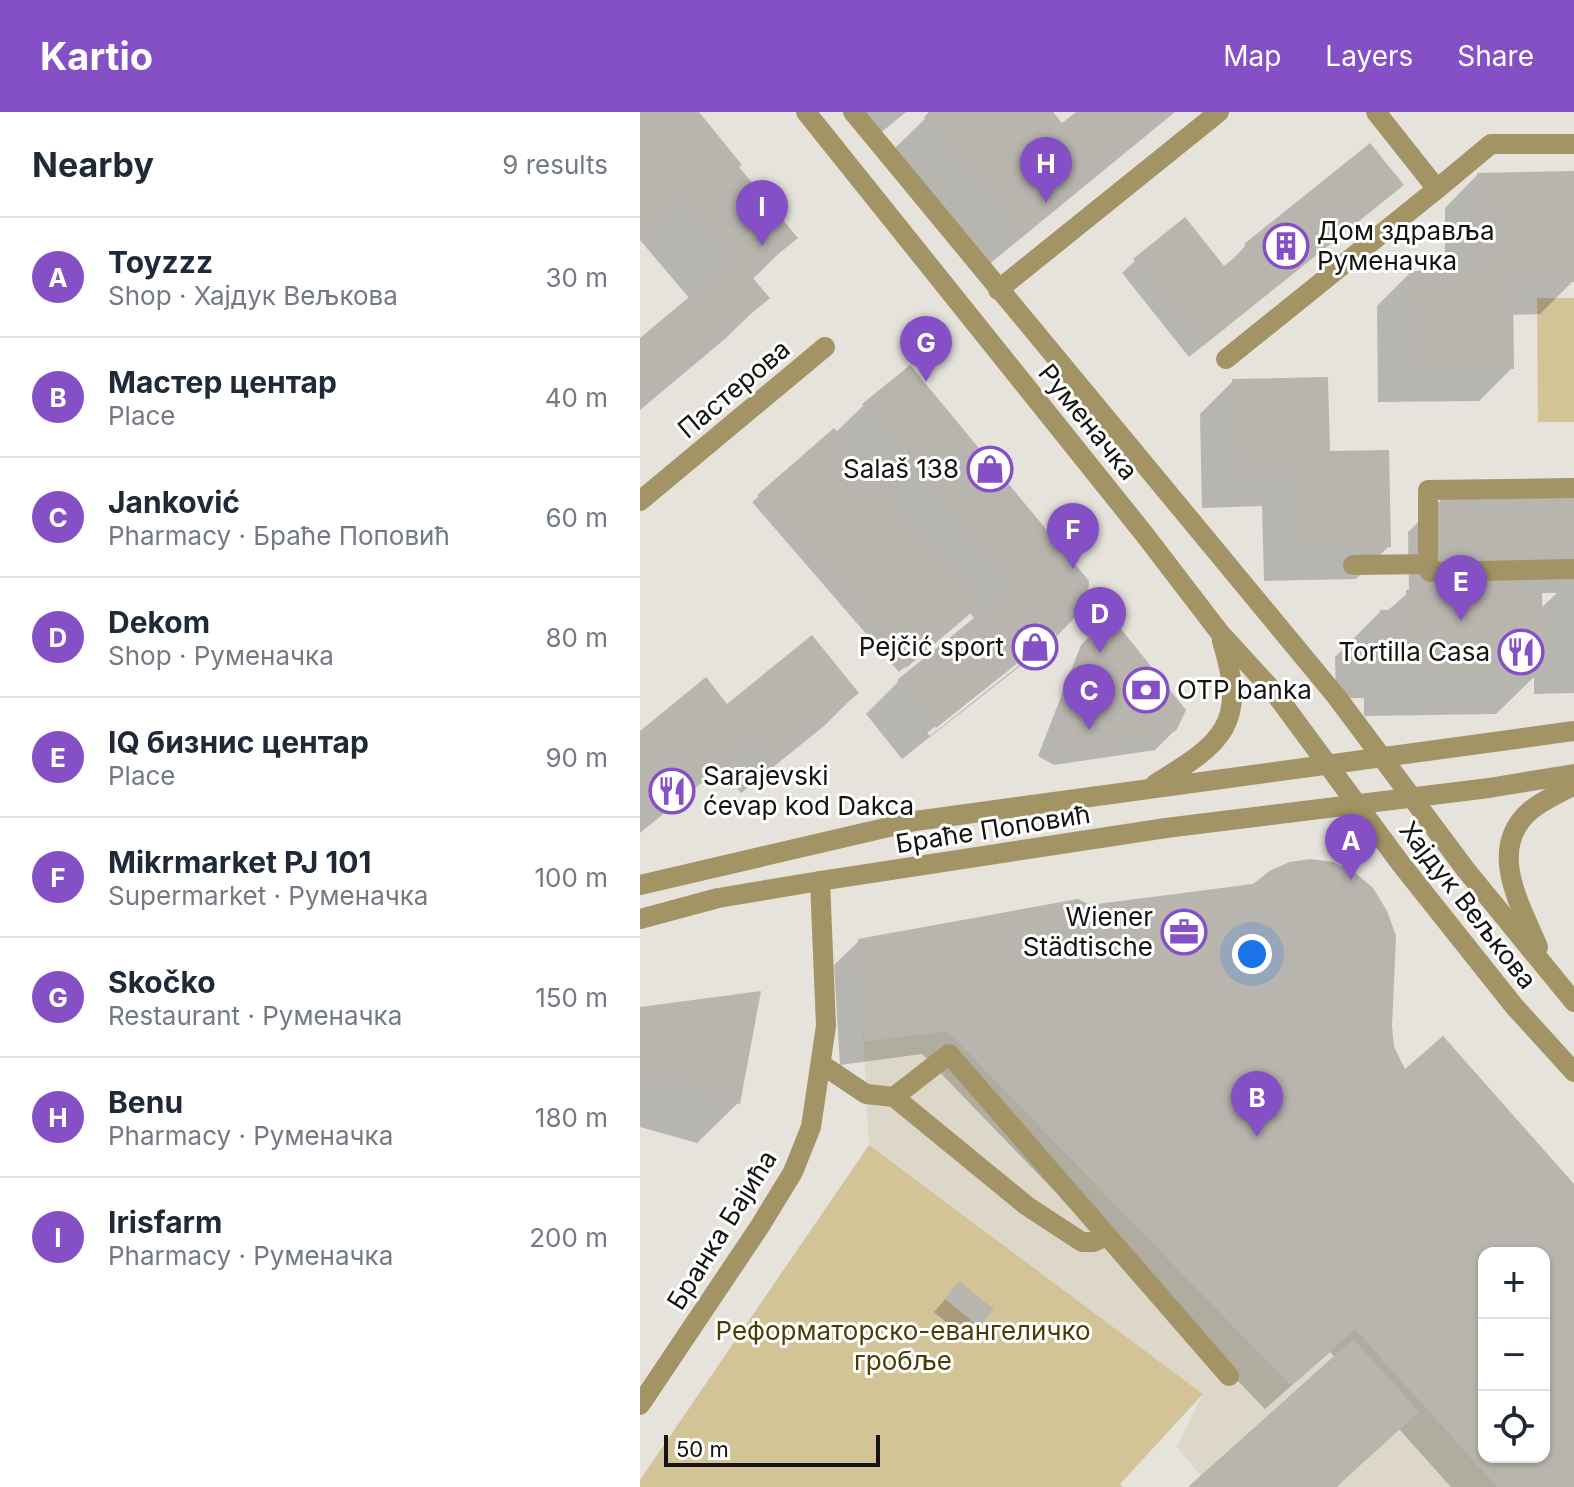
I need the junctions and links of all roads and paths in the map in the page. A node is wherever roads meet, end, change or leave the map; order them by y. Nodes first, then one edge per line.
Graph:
1 (806, 112) edge
2 (853, 112) edge
3 (1219, 112) edge
4 (1376, 112) edge
5 (1574, 144) edge
6 (1437, 189) junction
7 (998, 290) junction
8 (825, 347) dead end
9 (1226, 359) dead end
10 (1574, 488) edge
11 (640, 501) edge
12 (1428, 564) junction
13 (1353, 565) dead end
14 (1574, 569) edge
15 (1220, 633) junction
16 (1574, 731) edge
17 (1382, 758) junction
18 (1328, 765) junction
19 (1574, 774) edge
20 (1574, 785) edge
21 (1148, 788) junction
22 (1412, 797) junction
23 (1356, 804) junction
24 (820, 881) junction
25 (640, 885) edge
26 (640, 919) edge
27 (1548, 969) junction
28 (1574, 1002) edge
29 (821, 1064) junction
30 (1574, 1072) edge
31 (894, 1097) junction
32 (1107, 1236) junction
33 (1229, 1376) dead end
34 (640, 1405) edge

1 - 15 street, Руменачка
2 - 7 street, Руменачка
3 - 7 street
4 - 6 street
5 - 6 street
6 - 9 street
7 - 17 street, Руменачка
8 - 11 street, Пастерова
10 - 12 street
12 - 13 street
12 - 14 street
15 - 18 street, Руменачка
15 - 21 street
16 - 17 street, Браће Поповић
17 - 18 street, Браће Поповић
17 - 22 street, Хајдук Вељкова
18 - 21 street, Браће Поповић
18 - 23 street, Хајдук Вељкова
19 - 22 street, Браће Поповић
20 - 27 street
21 - 25 street, Браће Поповић
22 - 23 street, Браће Поповић
22 - 27 street, Хајдук Вељкова
23 - 24 street, Браће Поповић
23 - 30 street, Хајдук Вељкова
24 - 26 street, Браће Поповић
24 - 29 street, Бранка Бајића
27 - 28 street, Хајдук Вељкова
29 - 31 street
29 - 34 street, Бранка Бајића
31 - 32 street
31 - 32 street
32 - 33 street

